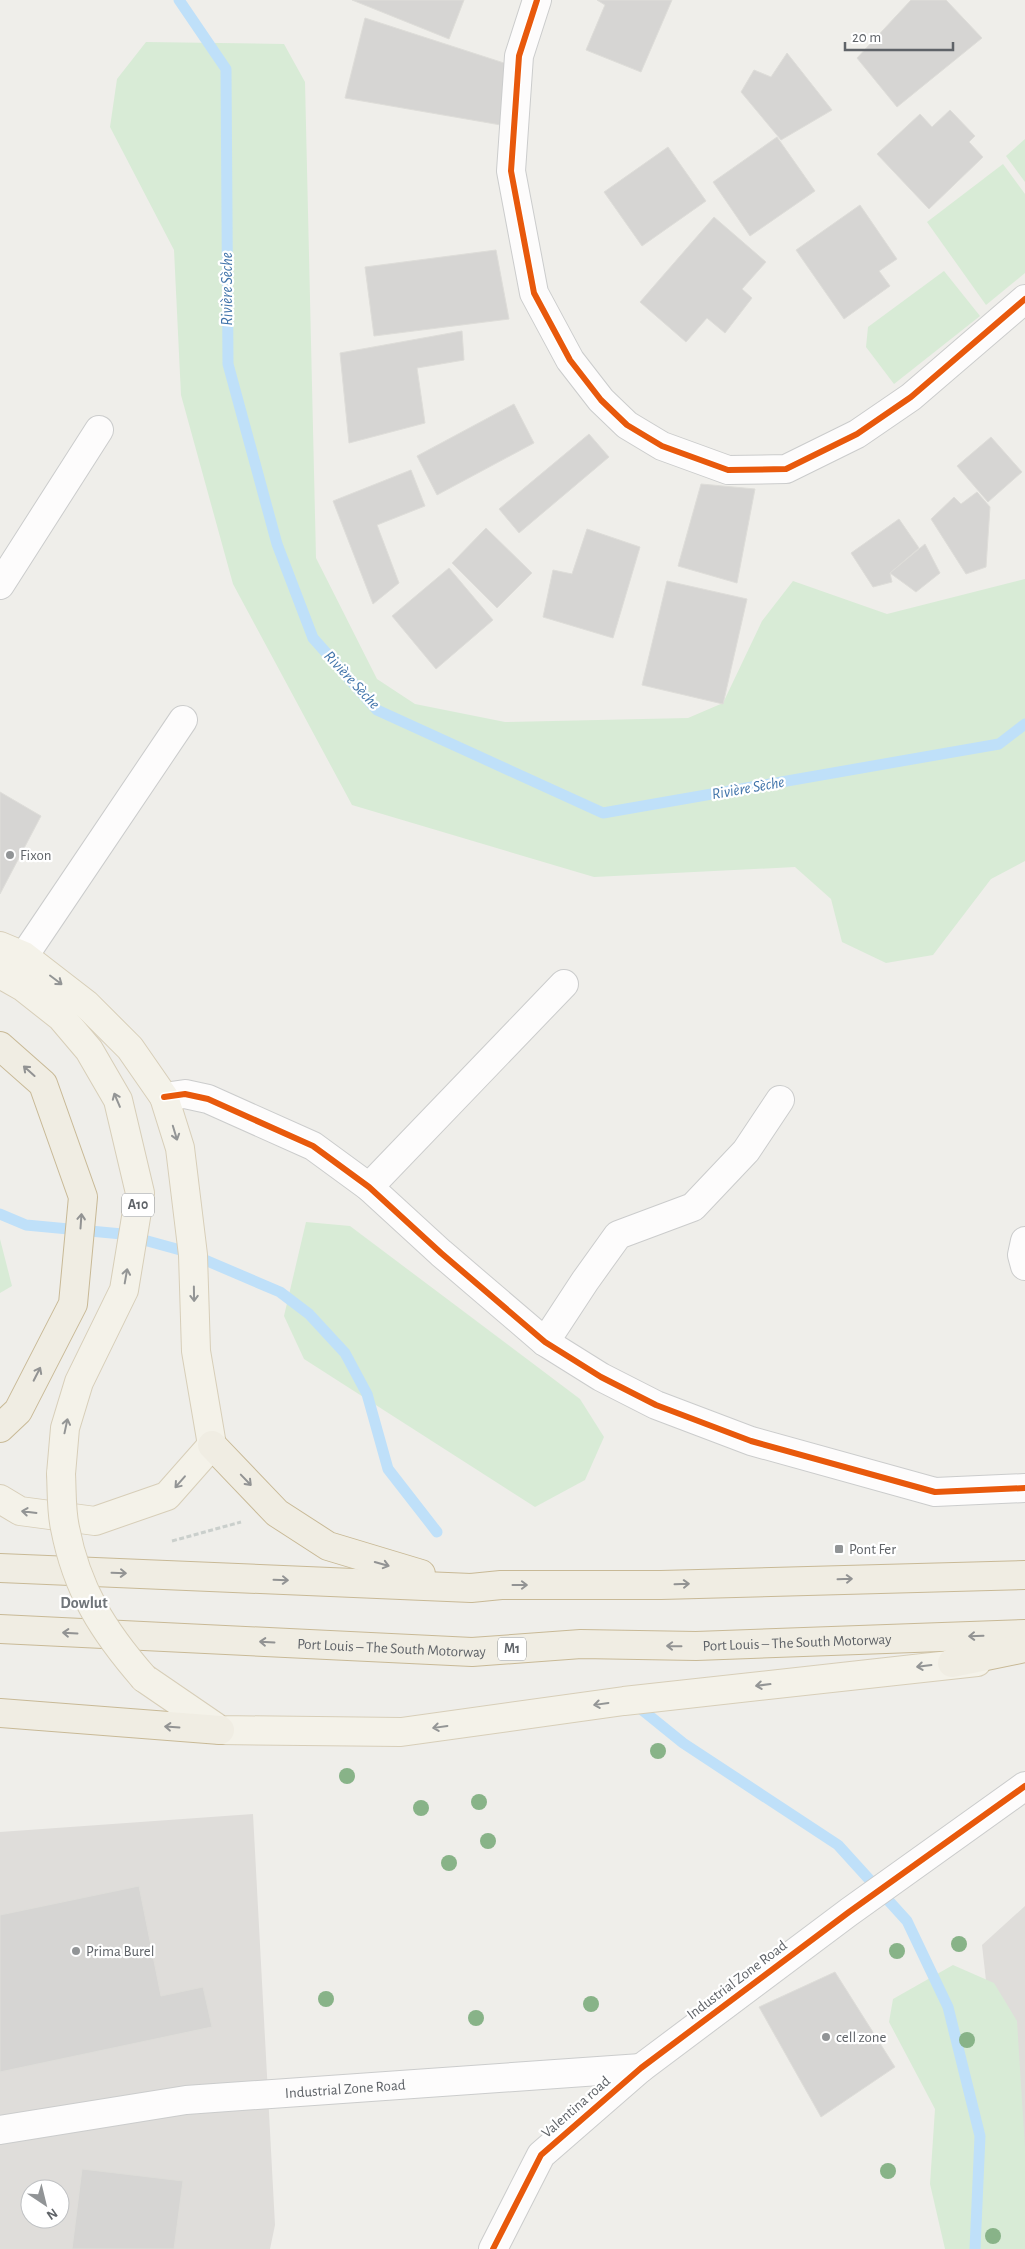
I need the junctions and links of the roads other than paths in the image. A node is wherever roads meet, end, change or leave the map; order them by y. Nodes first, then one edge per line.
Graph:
1 (537, 0) edge
2 (1025, 299) edge
3 (99, 430) dead end
4 (0, 585) edge
5 (183, 720) dead end
6 (12, 951) edge
7 (0, 974) edge
8 (564, 984) dead end
9 (0, 1046) edge
10 (164, 1097) junction
11 (780, 1100) dead end
12 (369, 1187) junction
13 (1025, 1241) edge
14 (1025, 1266) edge
15 (545, 1342) junction
16 (0, 1428) edge
17 (212, 1445) junction
18 (1025, 1488) edge
19 (0, 1498) edge
20 (0, 1568) edge
21 (1025, 1573) edge
22 (471, 1588) junction
23 (0, 1630) edge
24 (1025, 1634) edge
25 (1025, 1648) edge
26 (1025, 1660) edge
27 (952, 1663) junction
28 (0, 1713) edge
29 (220, 1730) junction
30 (1025, 1786) edge
31 (640, 2068) junction
32 (0, 2130) edge
33 (493, 2249) edge

1 - 2 street
3 - 4 street
5 - 6 street
6 -> 10 main road
29 -> 7 main road, A10, bridge
8 - 12 street
16 -> 9 highway
10 - 12 street
10 -> 17 main road
11 - 15 street
12 - 15 street
13 - 14 street
15 - 18 street
17 -> 19 main road
17 -> 22 highway
20 -> 22 highway
22 -> 21 highway
24 -> 23 highway, Port Louis – The South Motorway / M1
25 - 27 highway
26 - 27 main road
27 -> 29 main road
29 -> 28 highway
30 - 31 street, Industrial Zone Road
31 - 32 street, Industrial Zone Road
31 - 33 street, Valentina road

